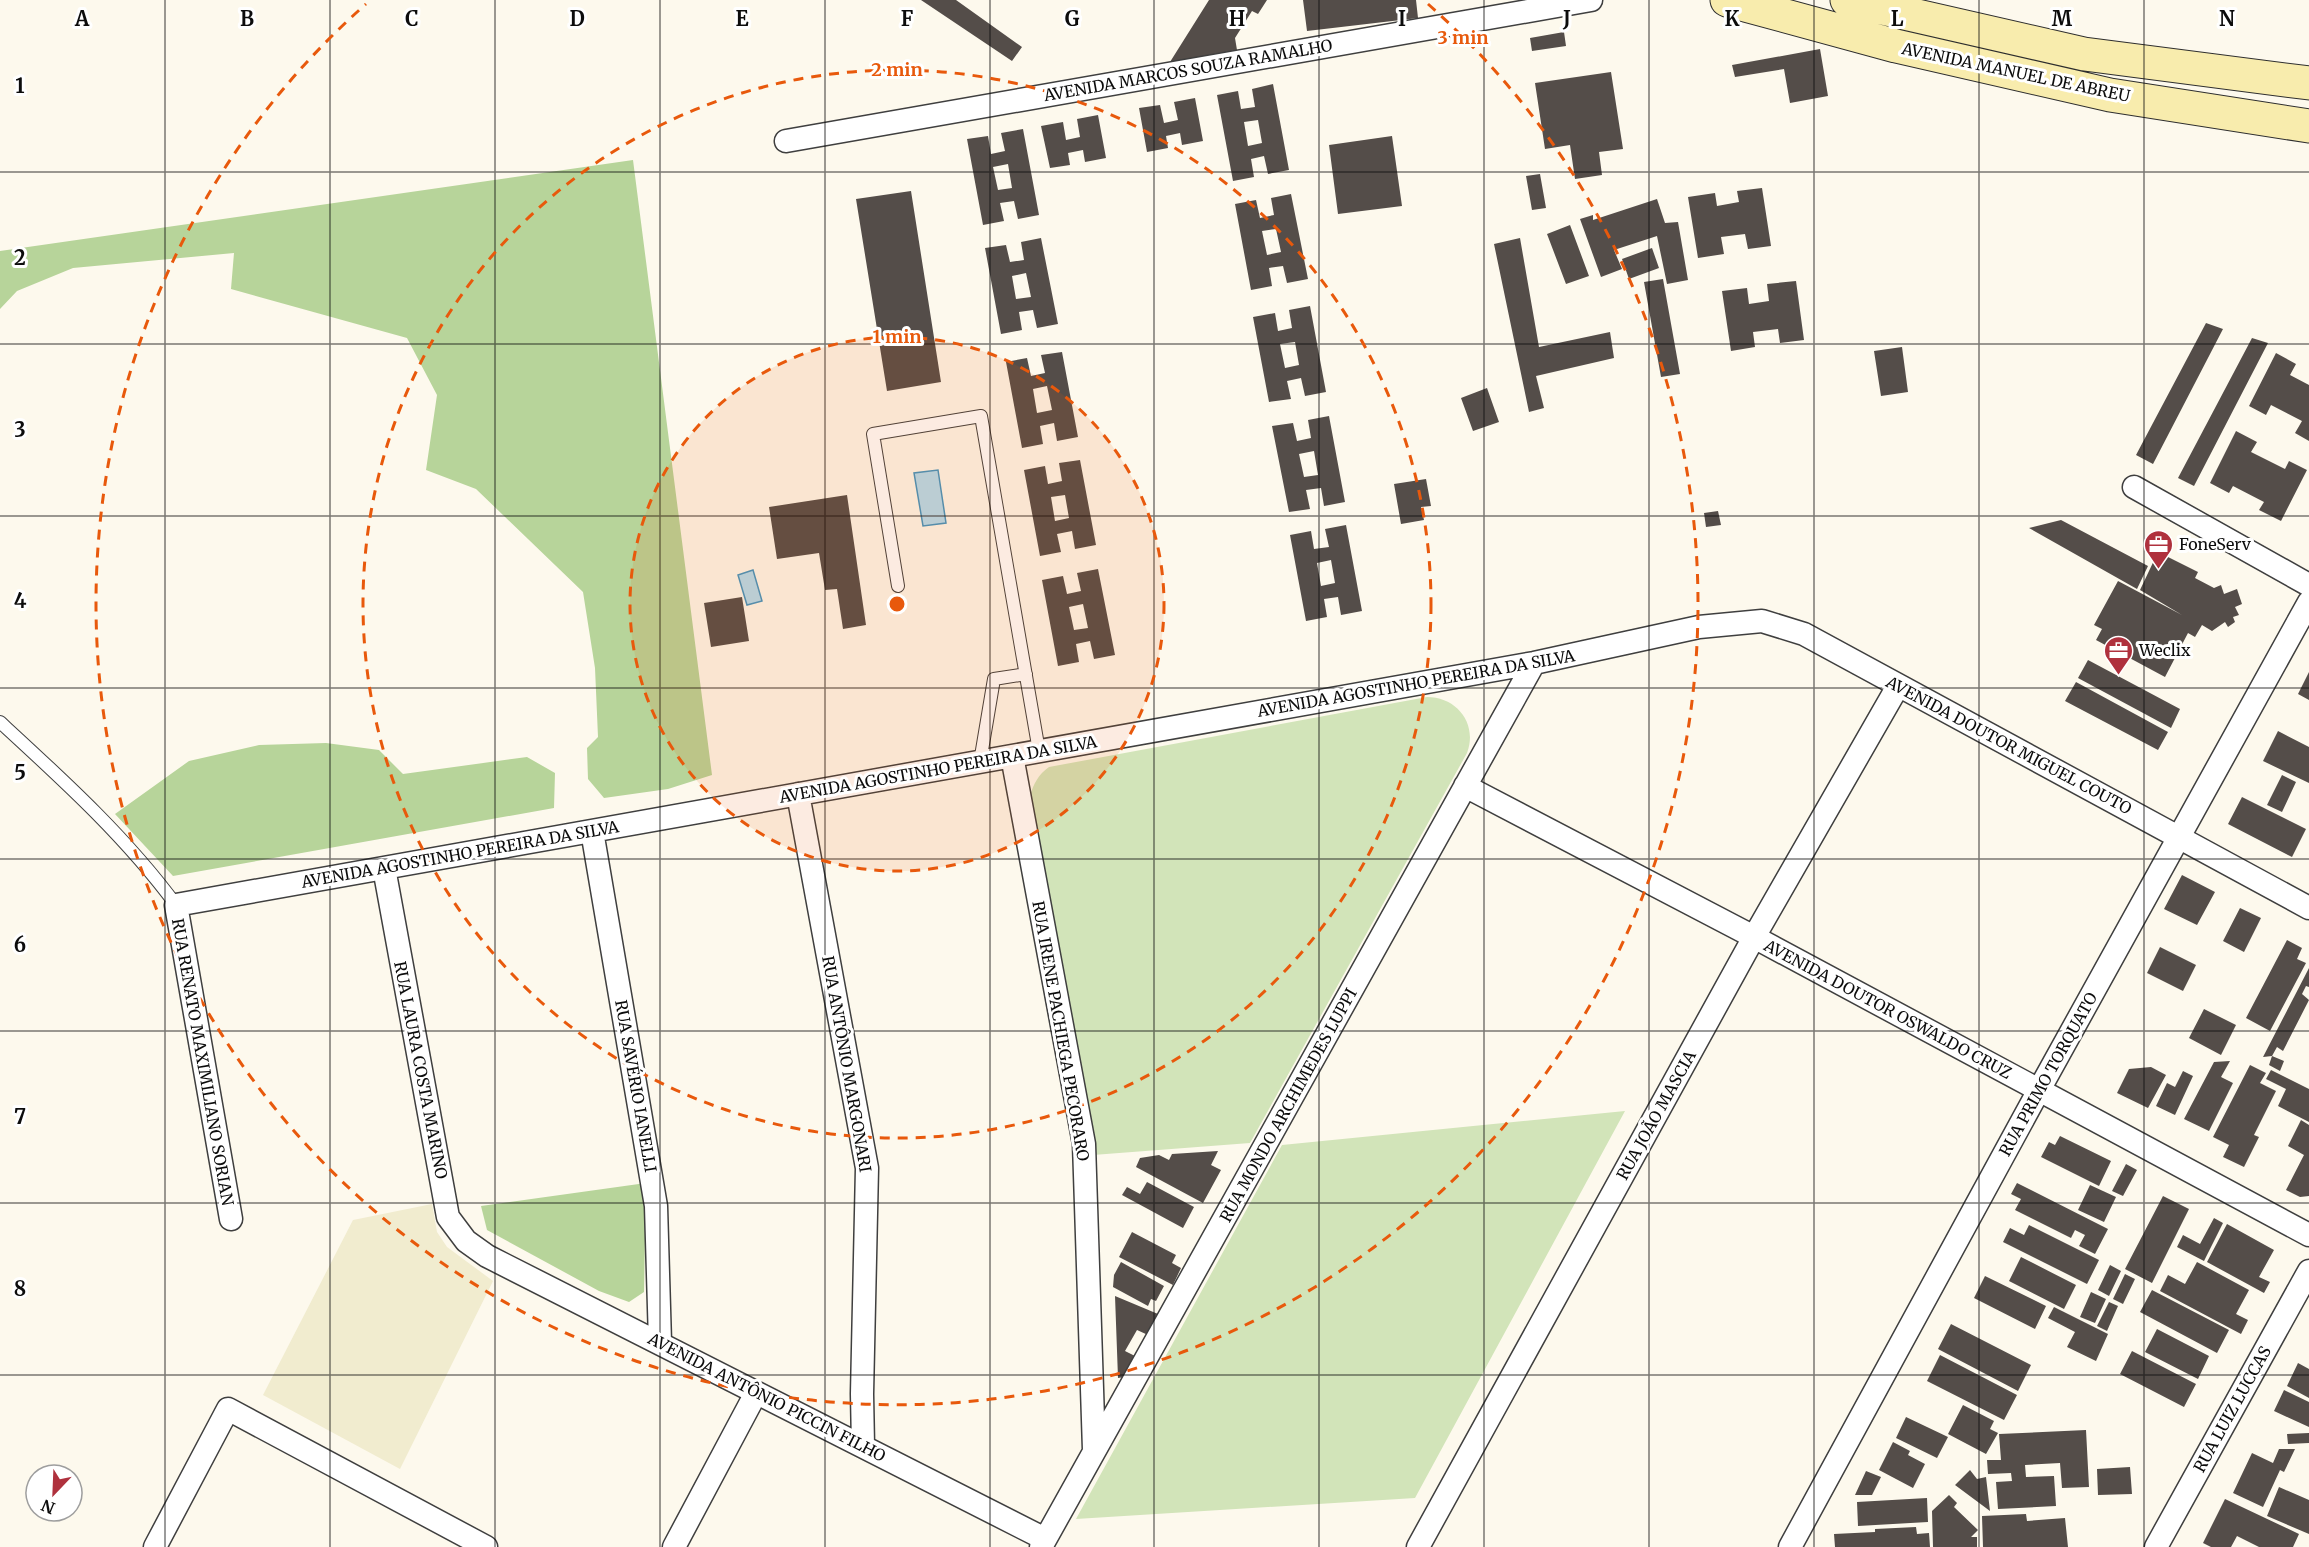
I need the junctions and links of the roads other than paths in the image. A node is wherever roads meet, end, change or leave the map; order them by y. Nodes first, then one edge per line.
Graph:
1 (1591, 0) edge
2 (1727, 0) edge
3 (1847, 0) edge
4 (2309, 83) edge
5 (2309, 126) edge
6 (786, 141) dead end
7 (2134, 487) dead end
8 (2309, 585) edge
9 (898, 586) dead end
10 (2309, 602) edge
11 (1699, 627) joint
12 (1534, 663) junction
13 (1026, 674) junction
14 (1898, 686) junction
15 (0, 722) edge
16 (1039, 751) junction
17 (1012, 756) junction
18 (980, 762) junction
19 (1465, 786) junction
20 (798, 794) junction
21 (592, 831) junction
22 (2179, 837) junction
23 (384, 868) junction
24 (176, 904) junction
25 (2309, 908) edge
26 (1754, 937) junction
27 (2039, 1090) junction
28 (231, 1219) dead end
29 (2309, 1235) edge
30 (487, 1256) joint
31 (2309, 1271) edge
32 (660, 1342) junction
33 (756, 1393) junction
34 (863, 1446) junction
35 (1094, 1451) junction
36 (1043, 1543) edge
37 (155, 1547) edge
38 (486, 1547) edge
39 (674, 1547) edge
40 (1418, 1547) edge
41 (1790, 1547) edge
42 (2156, 1547) edge

1 - 6 street, AVENIDA MARCOS SOUZA RAMALHO
2 - 5 main road, AVENIDA MANUEL DE ABREU
3 - 4 main road, AVENIDA MANUEL DE ABREU
7 - 8 street
9 - 13 lane
10 - 22 street, RUA PRIMO TORQUATO
11 - 12 street, AVENIDA AGOSTINHO PEREIRA DA SILVA
11 - 14 street, AVENIDA DOUTOR MIGUEL COUTO
12 - 16 street, AVENIDA AGOSTINHO PEREIRA DA SILVA
12 - 19 street, RUA MONDO ARCHIMEDES LUPPI
13 - 16 lane
13 - 18 lane
14 - 22 street, AVENIDA DOUTOR MIGUEL COUTO
14 - 26 street, RUA JOÃO MASCIA
15 - 24 lane
16 - 17 street, AVENIDA AGOSTINHO PEREIRA DA SILVA
17 - 18 street, AVENIDA AGOSTINHO PEREIRA DA SILVA
17 - 35 street, RUA IRENE PACHIEGA PECORARO
18 - 20 street, AVENIDA AGOSTINHO PEREIRA DA SILVA
19 - 26 street, AVENIDA DOUTOR OSWALDO CRUZ
19 - 35 street, RUA MONDO ARCHIMEDES LUPPI
20 - 21 street, AVENIDA AGOSTINHO PEREIRA DA SILVA
20 - 34 street, RUA ANTÔNIO MARGONARI
21 - 23 street, AVENIDA AGOSTINHO PEREIRA DA SILVA
21 - 32 street, RUA SAVÉRIO IANELLI
22 - 25 street, AVENIDA DOUTOR MIGUEL COUTO
22 - 27 street, RUA PRIMO TORQUATO
23 - 24 street, AVENIDA AGOSTINHO PEREIRA DA SILVA
23 - 30 street, RUA LAURA COSTA MARINO
24 - 28 street, RUA RENATO MAXIMILIANO SORIAN
26 - 27 street, AVENIDA DOUTOR OSWALDO CRUZ
26 - 40 street, RUA JOÃO MASCIA
27 - 29 street, AVENIDA DOUTOR OSWALDO CRUZ
27 - 41 street, RUA PRIMO TORQUATO
30 - 32 street, AVENIDA ANTÔNIO PICCIN FILHO
31 - 42 street, RUA LUIZ LUCCAS
32 - 33 street, AVENIDA ANTÔNIO PICCIN FILHO
33 - 34 street, AVENIDA ANTÔNIO PICCIN FILHO
33 - 39 street
34 - 36 street, AVENIDA ANTÔNIO PICCIN FILHO
35 - 36 street, RUA MONDO ARCHIMEDES LUPPI
37 - 38 street

